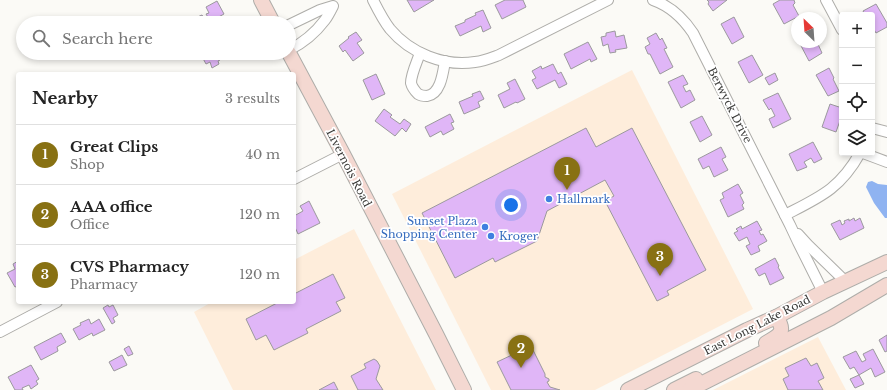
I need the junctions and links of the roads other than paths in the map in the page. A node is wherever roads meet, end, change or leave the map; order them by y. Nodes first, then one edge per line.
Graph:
1 (261, 0) edge
2 (372, 0) edge
3 (608, 0) edge
4 (653, 0) edge
5 (826, 0) edge
6 (337, 3) edge
7 (269, 16) edge
8 (296, 22) edge
9 (839, 24) edge
10 (296, 47) edge
11 (420, 53) junction
12 (293, 60) edge
13 (444, 61) junction
14 (875, 129) edge
15 (887, 132) edge
16 (343, 154) junction
17 (859, 156) edge
18 (870, 156) edge
19 (887, 162) edge
20 (296, 178) edge
21 (788, 220) junction
22 (884, 263) edge
23 (845, 281) junction
24 (887, 285) edge
25 (823, 292) junction
26 (53, 304) edge
27 (776, 317) junction
28 (823, 321) junction
29 (0, 332) edge
30 (464, 390) edge
31 (628, 390) edge
32 (674, 390) edge
33 (689, 390) edge

1 - 7 main road
2 - 11 street
3 - 13 street
4 - 21 street, Berwyck Drive
5 - 9 street
6 - 8 street
6 - 10 street
11 - 13 street
11 - 13 street
12 - 16 main road, Livernois Road
14 - 15 street
16 - 20 street
16 - 30 main road, Livernois Road
17 - 21 street
18 - 19 street
21 - 23 street, Berwyck Drive
21 - 25 street, Berwyck Drive
22 - 23 main road, East Long Lake Road
22 - 28 main road
23 - 25 main road, East Long Lake Road
24 - 28 main road
25 - 27 main road, East Long Lake Road
26 - 29 street
27 - 31 main road, East Long Lake Road
27 - 32 main road
28 - 33 main road

